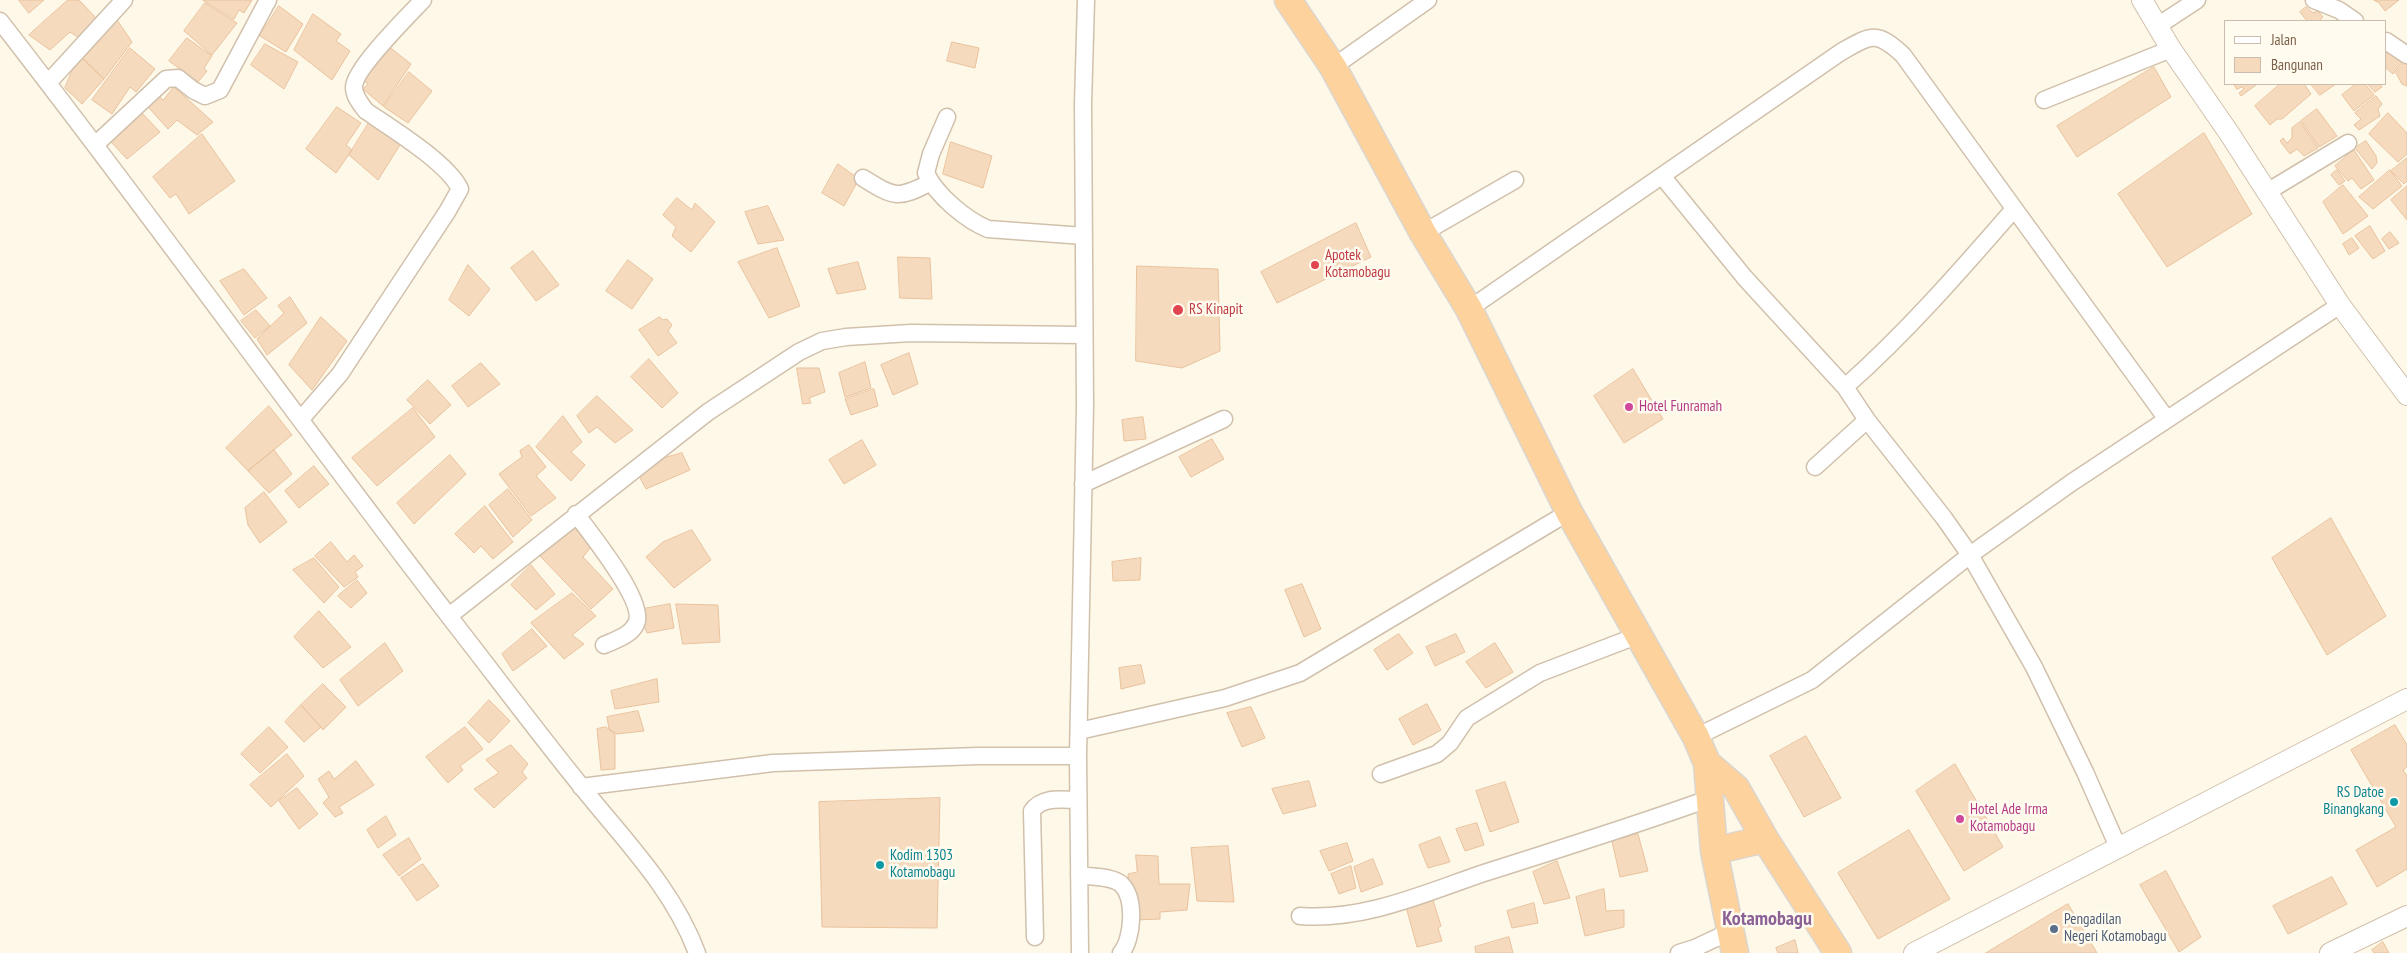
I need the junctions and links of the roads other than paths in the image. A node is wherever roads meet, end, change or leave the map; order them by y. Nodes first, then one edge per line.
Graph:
1 (124, 0) edge
2 (268, 0) edge
3 (423, 0) edge
4 (1086, 0) edge
5 (1288, 0) edge
6 (1428, 0) edge
7 (2142, 0) edge
8 (2197, 0) edge
9 (2314, 0) edge
10 (2354, 20) edge
11 (0, 22) edge
12 (2159, 25) junction
13 (2387, 41) edge
14 (2171, 49) junction
15 (2407, 55) edge
16 (1334, 67) junction
17 (48, 83) junction
18 (2044, 100) dead end
19 (948, 117) dead end
20 (2348, 143) dead end
21 (95, 145) junction
22 (1662, 176) junction
23 (863, 178) dead end
24 (1516, 180) dead end
25 (931, 182) junction
26 (2268, 192) junction
27 (2014, 209) junction
28 (1423, 233) junction
29 (1084, 236) junction
30 (2340, 306) junction
31 (1469, 308) junction
32 (1083, 335) junction
33 (1846, 387) junction
34 (2407, 395) edge
35 (2166, 418) junction
36 (301, 419) junction
37 (1224, 419) dead end
38 (1867, 420) junction
39 (1815, 467) dead end
40 (1083, 484) junction
41 (1569, 512) junction
42 (576, 514) junction
43 (1970, 555) junction
44 (449, 616) junction
45 (1638, 635) junction
46 (604, 645) dead end
47 (2407, 698) edge
48 (1079, 731) junction
49 (1696, 737) junction
50 (1078, 756) junction
51 (1707, 763) junction
52 (1381, 774) dead end
53 (582, 787) junction
54 (1711, 798) junction
55 (1078, 800) junction
56 (1765, 839) junction
57 (2118, 847) junction
58 (1714, 851) junction
59 (1079, 875) junction
60 (1300, 916) dead end
61 (2407, 916) edge
62 (1035, 937) dead end
63 (1733, 942) edge
64 (697, 953) edge
65 (1080, 953) edge
66 (1121, 953) edge
67 (1679, 953) edge
68 (1838, 953) edge
69 (1914, 953) edge
70 (2330, 953) edge

1 - 17 street
2 - 21 street
3 - 36 street
4 - 29 street
5 - 16 highway
6 - 16 street
7 - 12 street
8 - 12 street
9 - 10 street
11 - 17 street
12 - 14 street
13 - 15 street
14 - 18 street
14 - 26 street
16 - 28 highway
17 - 21 street
19 - 25 street
20 - 26 street
21 - 36 street
22 - 27 street
22 - 31 street
22 - 33 street
23 - 25 street
24 - 28 street
25 - 29 street
26 - 30 street
27 - 33 street
27 - 35 street
28 - 31 highway
29 - 32 street
30 - 34 street
30 - 35 street
31 - 41 highway
32 - 40 street
32 - 42 street
33 - 38 street
35 - 43 street
36 - 44 street
37 - 40 street
38 - 39 street
38 - 43 street
40 - 48 street
41 - 45 highway
41 - 48 street
42 - 44 street
42 - 46 street
43 - 49 street
43 - 57 street
44 - 53 street
45 - 49 highway
45 - 52 street
47 - 57 street
48 - 50 street
49 - 51 highway
50 - 53 street
50 - 55 street
51 - 54 highway
51 - 56 highway
53 - 64 street
54 - 58 highway
54 - 60 street
55 - 59 street
55 - 62 street
56 - 58 highway
56 - 68 highway
57 - 69 street
58 - 63 highway
59 - 65 street
59 - 66 street
61 - 70 street
63 - 67 street

